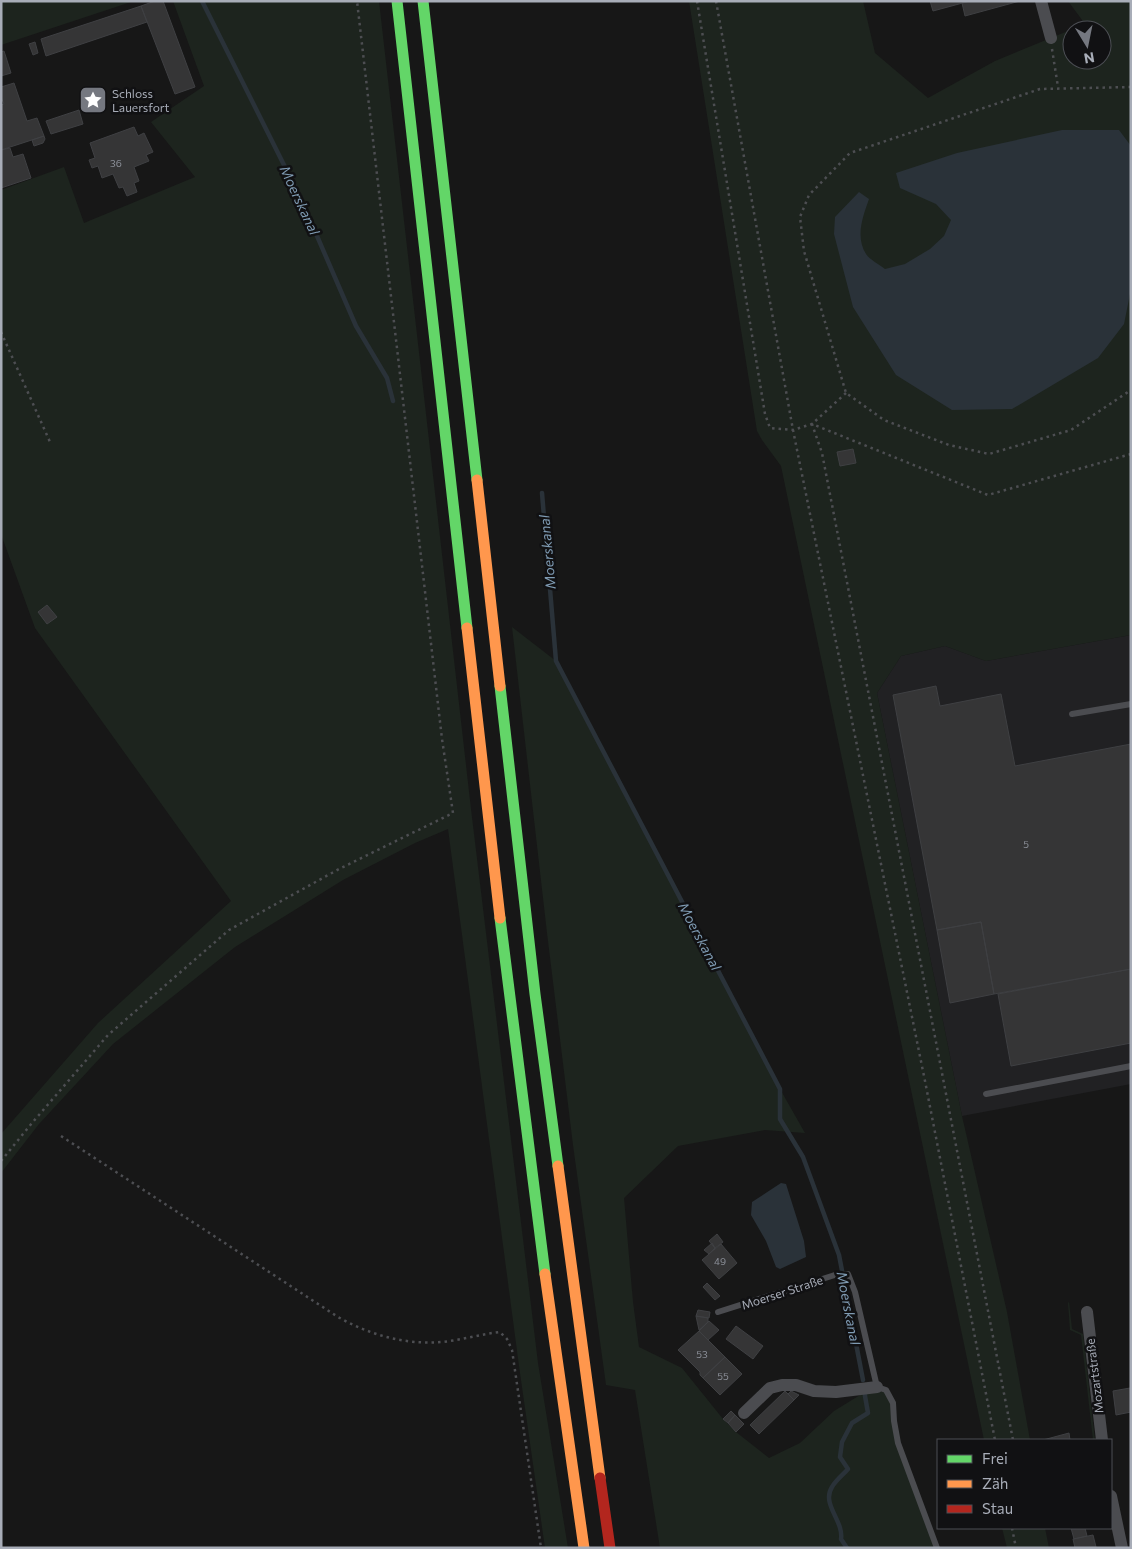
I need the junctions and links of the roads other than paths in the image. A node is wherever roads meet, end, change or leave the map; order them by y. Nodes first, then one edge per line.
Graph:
1 (397, 1) edge
2 (424, 1) edge
3 (1041, 1) edge
4 (1051, 38) road end
5 (1131, 704) edge
6 (1072, 714) dead end
7 (1131, 1066) edge
8 (986, 1094) dead end
9 (718, 1312) dead end
10 (1087, 1312) dead end
11 (877, 1387) junction
12 (744, 1413) dead end
13 (1102, 1439) edge
14 (1112, 1501) edge
15 (584, 1548) edge
16 (610, 1548) edge
17 (937, 1548) edge
18 (1122, 1548) edge

1 - 15 highway
2 - 16 highway
3 - 4 street
5 - 6 lane
7 - 8 lane
9 - 11 lane, Moerser Straße
10 - 13 street, Mozartstraße
11 - 12 street
11 - 17 lane
14 - 18 street

